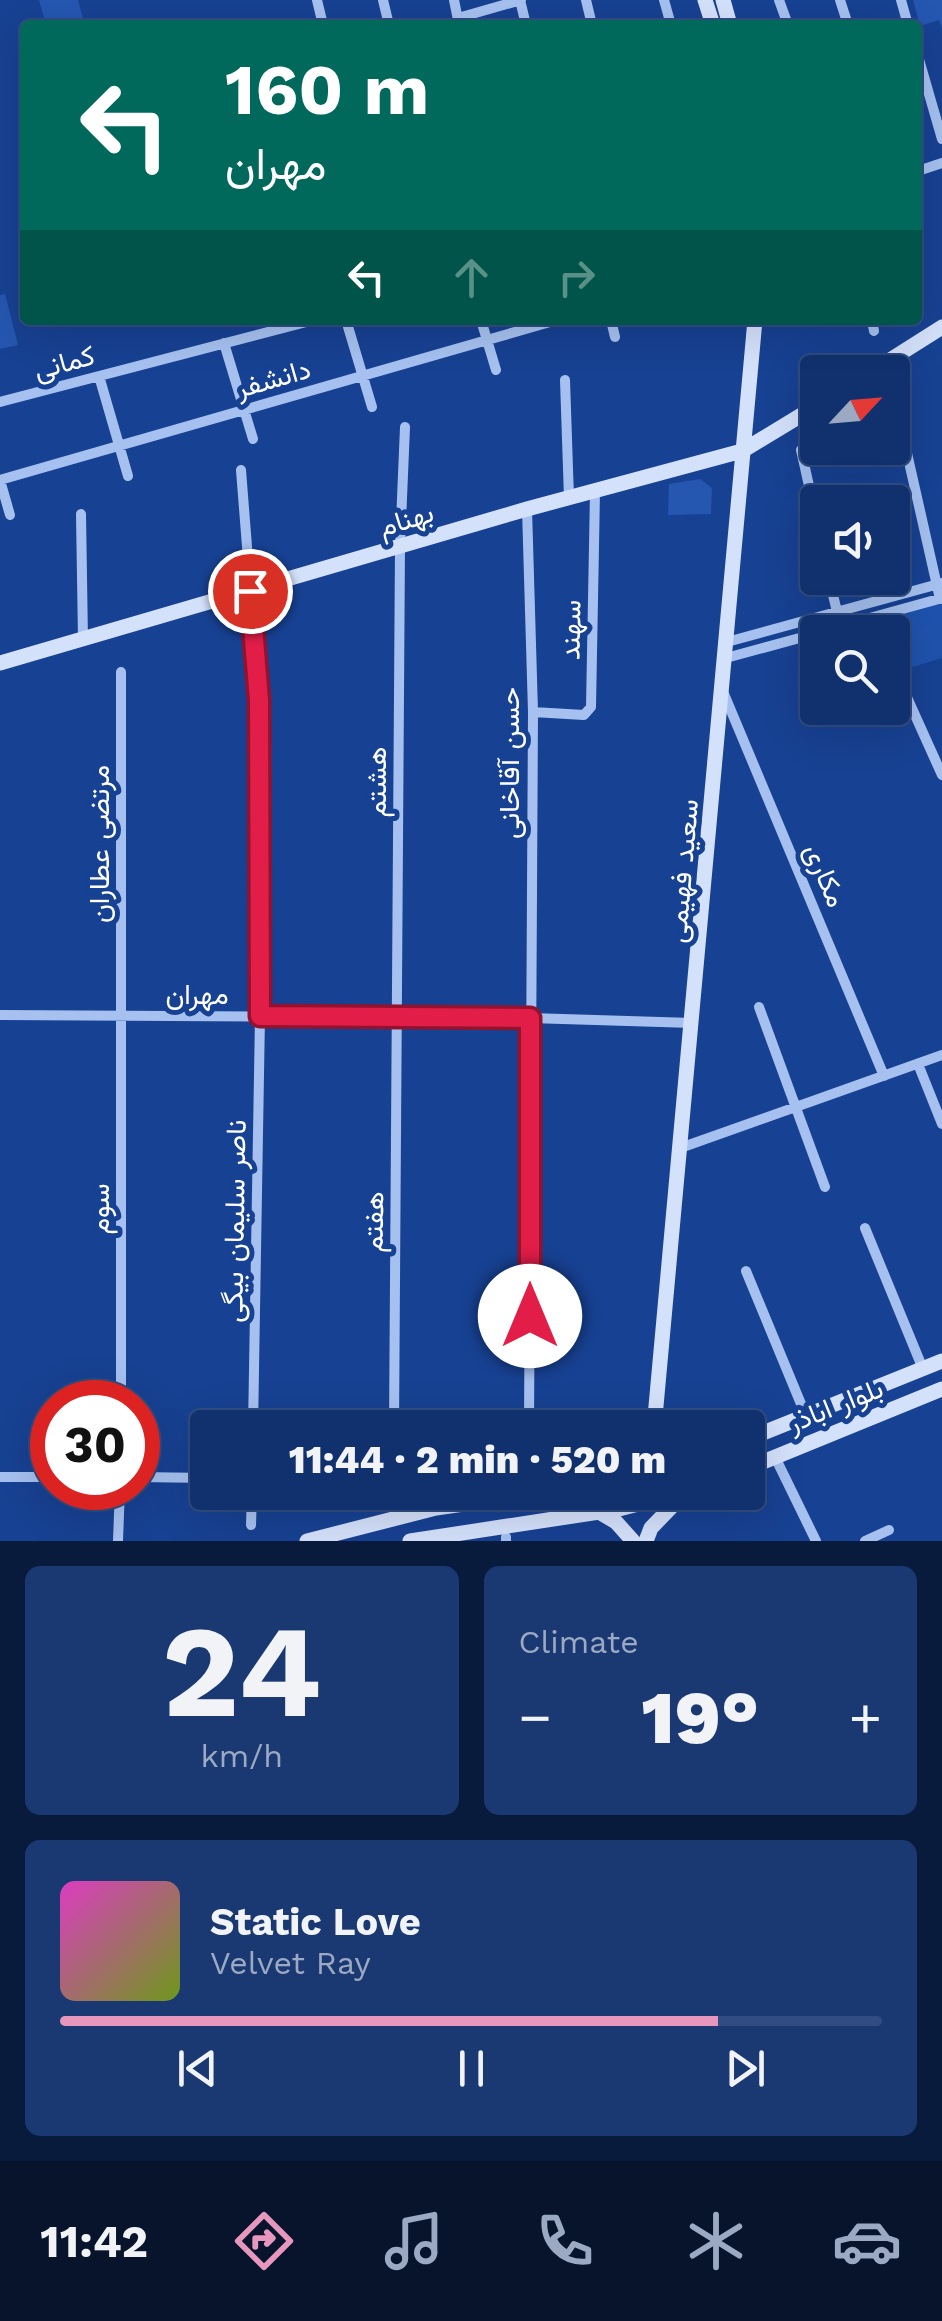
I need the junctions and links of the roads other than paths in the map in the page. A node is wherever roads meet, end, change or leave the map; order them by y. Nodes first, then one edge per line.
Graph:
1 (520, 0) edge
2 (462, 20) edge
3 (922, 70) edge
4 (942, 138) edge
5 (294, 325) edge
6 (347, 325) edge
7 (483, 325) edge
8 (540, 325) edge
9 (612, 325) edge
10 (755, 325) edge
11 (942, 327) edge
12 (615, 337) dead end
13 (487, 340) junction
14 (224, 343) junction
15 (898, 355) edge
16 (496, 370) dead end
17 (98, 376) junction
18 (362, 376) junction
19 (565, 380) dead end
20 (0, 402) edge
21 (372, 407) dead end
22 (244, 410) junction
23 (800, 416) edge
24 (405, 427) dead end
25 (254, 439) dead end
26 (119, 446) junction
27 (742, 450) junction
28 (910, 462) edge
29 (241, 470) dead end
30 (128, 476) dead end
31 (0, 480) edge
32 (594, 492) junction
33 (570, 498) junction
34 (526, 509) junction
35 (81, 514) dead end
36 (10, 515) dead end
37 (401, 542) junction
38 (939, 584) edge
39 (250, 591) junction
40 (833, 595) edge
41 (941, 599) edge
42 (866, 604) junction
43 (837, 612) junction
44 (838, 615) edge
45 (871, 615) edge
46 (883, 615) edge
47 (800, 636) edge
48 (82, 640) junction
49 (726, 650) junction
50 (0, 663) edge
51 (122, 672) dead end
52 (723, 693) junction
53 (910, 704) edge
54 (532, 712) junction
55 (942, 775) edge
56 (759, 1007) dead end
57 (0, 1015) edge
58 (122, 1016) junction
59 (260, 1016) junction
60 (397, 1017) junction
61 (530, 1018) junction
62 (693, 1023) junction
63 (942, 1056) edge
64 (918, 1064) junction
65 (884, 1076) junction
66 (796, 1108) junction
67 (942, 1124) edge
68 (683, 1147) junction
69 (824, 1187) dead end
70 (865, 1228) dead end
71 (746, 1271) dead end
72 (942, 1361) edge
73 (923, 1369) junction
74 (121, 1380) edge
75 (942, 1389) edge
76 (254, 1410) edge
77 (394, 1410) edge
78 (529, 1410) edge
79 (656, 1410) edge
80 (806, 1416) junction
81 (765, 1433) edge
82 (774, 1456) junction
83 (765, 1460) edge
84 (30, 1477) edge
85 (160, 1477) edge
86 (190, 1477) edge
87 (0, 1478) edge
88 (119, 1510) edge
89 (251, 1510) edge
90 (428, 1510) edge
91 (608, 1510) edge
92 (666, 1510) edge
93 (599, 1512) junction
94 (251, 1525) dead end
95 (889, 1530) dead end
96 (118, 1541) edge
97 (306, 1541) edge
98 (410, 1541) edge
99 (633, 1541) edge
100 (646, 1541) edge
101 (816, 1541) edge
102 (865, 1541) edge

1 - 2 street
3 - 4 street
5 - 14 street, کمانی
6 - 18 street
7 - 13 street
8 - 13 street, دانشفر
9 - 12 street
10 - 27 main road, سعید فهیمی
11 - 15 main road
13 - 16 street
13 - 18 street, دانشفر
14 - 17 street, کمانی
14 - 22 street
17 - 20 street, کمانی
17 - 26 street
18 - 21 street
18 - 22 street, دانشفر
19 - 33 street
22 - 25 street
22 - 26 street, دانشفر
23 - 27 main road, بهنام
24 - 37 street, هشتم
26 - 30 street
26 - 31 street, دانشفر
27 - 32 main road, بهنام
27 - 49 main road, سعید فهیمی
28 - 38 street
29 - 39 street, ناصر سلیمان بیگی
31 - 36 street
32 - 33 main road, بهنام
32 - 54 street, سهند
33 - 34 main road, بهنام
34 - 37 main road, بهنام
34 - 54 street, حسن آقاخانی
35 - 48 street
37 - 39 main road, بهنام
37 - 60 street, هشتم
38 - 41 street
38 - 42 street
39 - 48 main road, بهنام
39 - 59 street, ناصر سلیمان بیگی
40 - 43 street
41 - 46 street
42 - 43 street
42 - 45 street
43 - 44 street
43 - 49 street
47 - 49 street
48 - 50 main road, بهنام
49 - 52 main road, سعید فهیمی
51 - 58 street, مرتضی عطاران
52 - 62 main road, سعید فهیمی
52 - 65 street, مکاری
53 - 55 street
54 - 61 street, حسن آقاخانی
56 - 66 street
57 - 58 street, مهران
58 - 59 street, مهران
58 - 74 street, سوم
59 - 60 street, مهران
59 - 76 street, ناصر سلیمان بیگی
60 - 61 street, مهران
60 - 77 street, هفتم
61 - 62 street, مهران
61 - 78 street, حسن آقاخانی
62 - 68 main road, سعید فهیمی
63 - 64 street
64 - 65 street
64 - 67 street
65 - 66 street
66 - 68 street
66 - 69 street
68 - 79 main road, سعید فهیمی
70 - 73 street
71 - 80 street
72 - 73 main road, بلوار اباذر
73 - 80 main road, بلوار اباذر
75 - 82 main road, بلوار اباذر
80 - 81 main road, بلوار اباذر
82 - 83 main road, بلوار اباذر
82 - 101 street
84 - 87 street
85 - 86 street
88 - 96 street
89 - 94 street
90 - 97 main road
91 - 93 main road
92 - 100 main road
93 - 98 main road
93 - 99 main road
95 - 102 street

